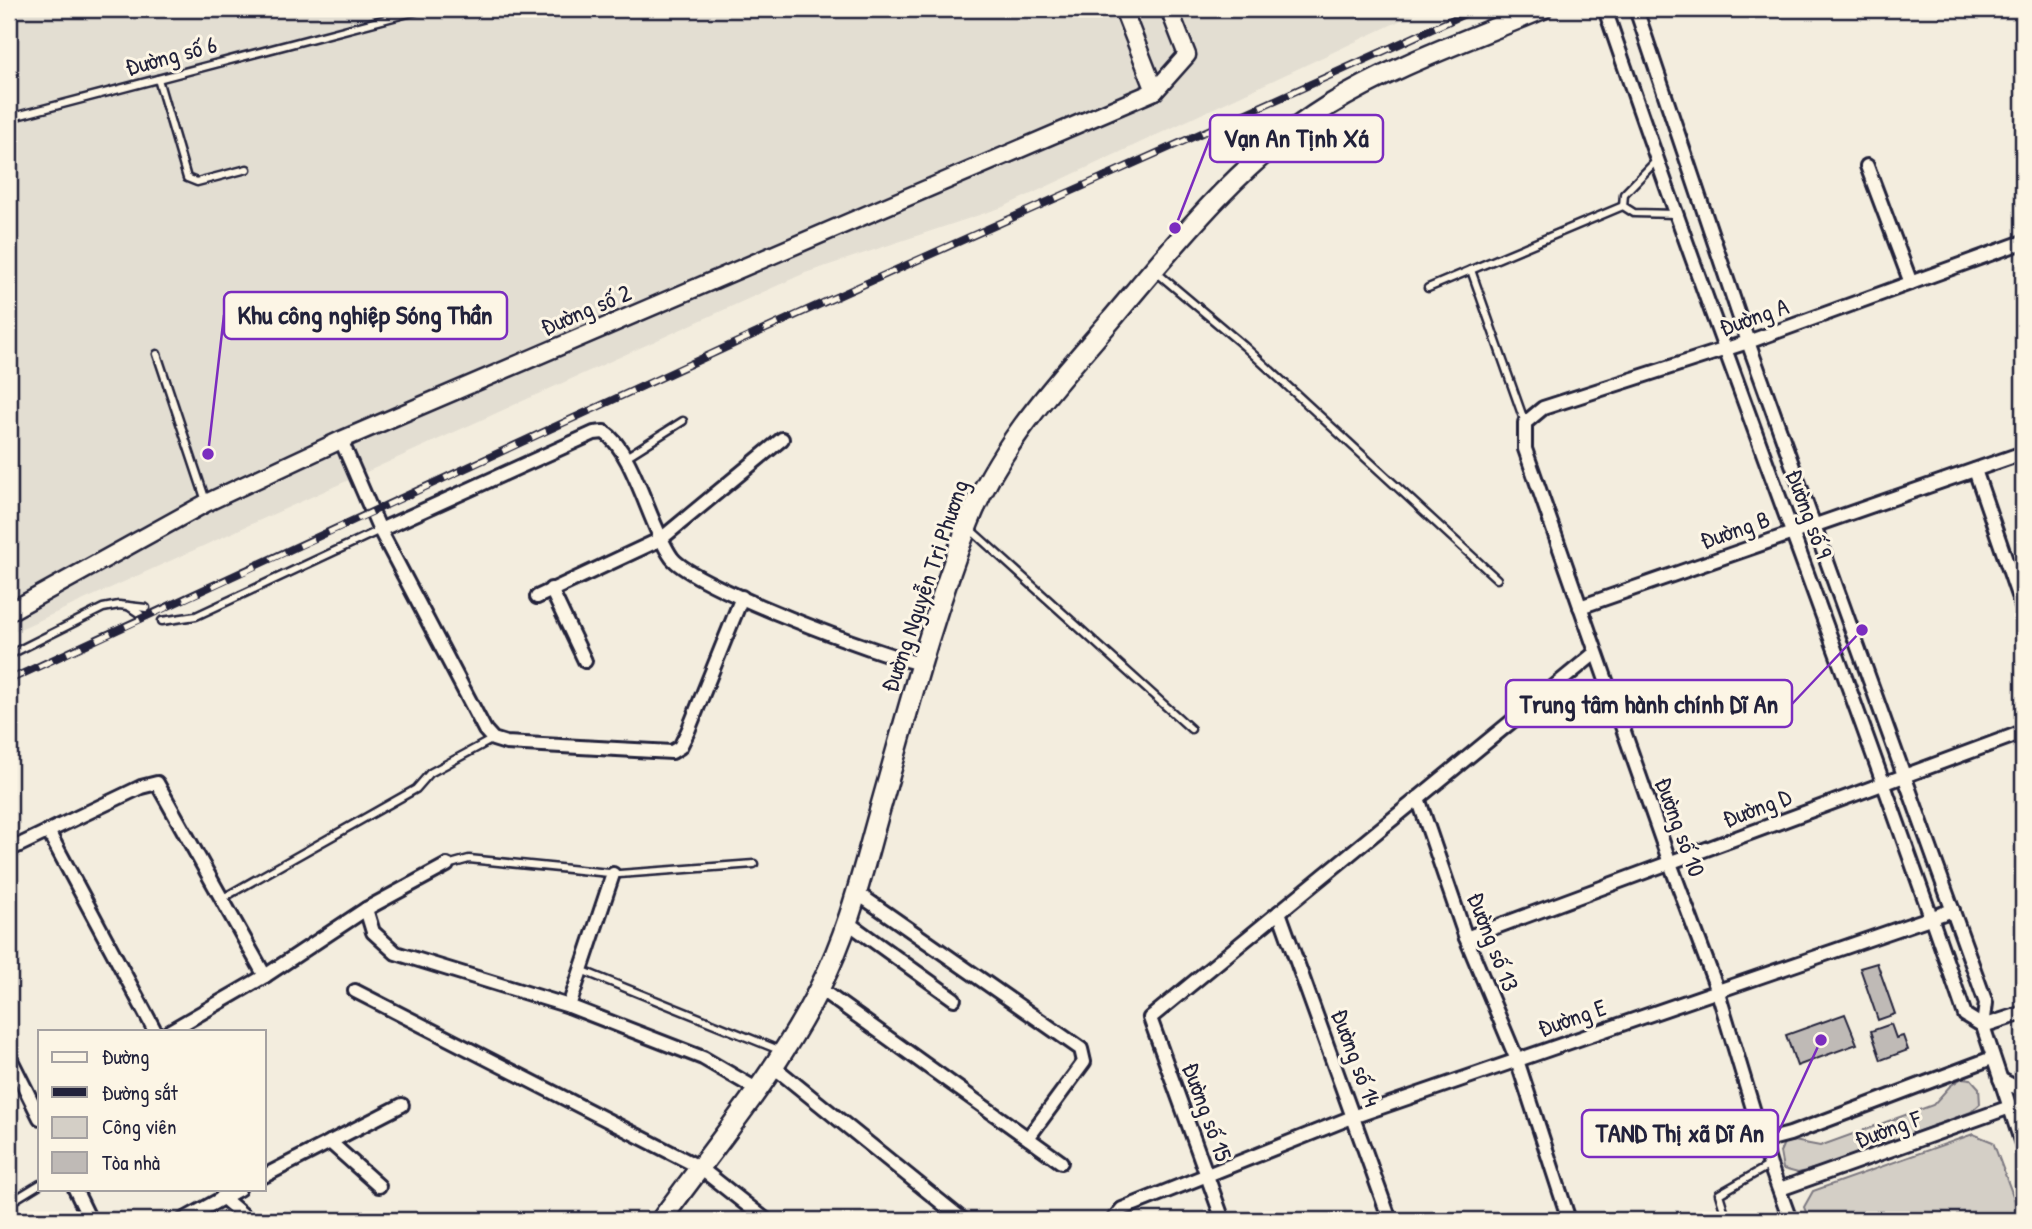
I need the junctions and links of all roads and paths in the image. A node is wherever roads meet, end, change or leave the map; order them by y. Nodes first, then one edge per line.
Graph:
1 (424, 9) edge
2 (1123, 9) edge
3 (1169, 9) edge
4 (1542, 9) edge
5 (1605, 9) edge
6 (1636, 9) edge
7 (9, 43) edge
8 (9, 61) edge
9 (158, 79) junction
10 (1155, 91) junction
11 (9, 118) edge
12 (1656, 160) junction
13 (1867, 166) dead end
14 (247, 169) dead end
15 (1623, 205) junction
16 (1676, 214) junction
17 (2023, 242) edge
18 (1153, 270) junction
19 (1471, 270) junction
20 (1911, 283) junction
21 (1428, 288) dead end
22 (1748, 342) junction
23 (1726, 348) junction
24 (157, 354) dead end
25 (683, 421) dead end
26 (1525, 423) junction
27 (782, 439) dead end
28 (341, 440) junction
29 (2023, 453) edge
30 (624, 458) junction
31 (1975, 470) junction
32 (206, 503) junction
33 (1813, 524) junction
34 (967, 526) junction
35 (380, 530) junction
36 (1793, 532) junction
37 (661, 539) junction
38 (1497, 579) dead end
39 (551, 589) junction
40 (537, 597) dead end
41 (742, 597) junction
42 (126, 606) junction
43 (1580, 607) junction
44 (146, 608) dead end
45 (2023, 610) edge
46 (9, 612) edge
47 (140, 614) dead end
48 (165, 618) dead end
49 (1595, 653) junction
50 (9, 655) edge
51 (585, 661) dead end
52 (922, 664) junction
53 (1191, 729) dead end
54 (2023, 732) edge
55 (493, 739) junction
56 (1905, 776) junction
57 (1885, 783) junction
58 (1418, 798) junction
59 (48, 831) junction
60 (9, 850) edge
61 (1670, 863) junction
62 (754, 864) dead end
63 (447, 865) joint
64 (613, 874) junction
65 (857, 893) junction
66 (223, 898) junction
67 (366, 909) junction
68 (1953, 910) junction
69 (1279, 912) junction
70 (1932, 917) junction
71 (847, 922) junction
72 (1466, 937) junction
73 (581, 970) junction
74 (265, 976) junction
75 (820, 989) junction
76 (1717, 989) junction
77 (355, 992) dead end
78 (954, 999) dead end
79 (569, 1006) junction
80 (2023, 1013) edge
81 (1983, 1026) junction
82 (154, 1030) edge
83 (172, 1030) edge
84 (9, 1056) edge
85 (1992, 1058) junction
86 (779, 1059) junction
87 (1517, 1060) junction
88 (2000, 1079) junction
89 (758, 1090) junction
90 (2023, 1091) edge
91 (402, 1105) dead end
92 (2010, 1107) junction
93 (38, 1109) edge
94 (1355, 1116) junction
95 (1028, 1138) junction
96 (1763, 1141) junction
97 (330, 1142) junction
98 (2023, 1147) edge
99 (1060, 1162) dead end
100 (1770, 1165) junction
101 (699, 1167) junction
102 (1208, 1173) junction
103 (266, 1175) edge
104 (38, 1185) edge
105 (379, 1186) dead end
106 (1780, 1189) junction
107 (75, 1190) edge
108 (237, 1190) edge
109 (222, 1197) junction
110 (9, 1203) edge
111 (90, 1220) edge
112 (183, 1220) edge
113 (249, 1220) edge
114 (661, 1220) edge
115 (766, 1220) edge
116 (963, 1220) edge
117 (1113, 1220) edge
118 (1223, 1220) edge
119 (1390, 1220) edge
120 (1569, 1220) edge
121 (1727, 1220) edge
122 (1790, 1220) edge

1 - 9 lane, Đường số 6
2 - 10 street
3 - 10 street
4 - 18 main road, Đường Nguyễn Tri Phương
5 - 12 street, Đường số 9
6 - 22 street, Đường số 9
7 - 8 lane
9 - 11 lane, Đường số 6
9 - 14 lane
10 - 28 street, Đường số 2
12 - 15 lane
12 - 16 street, Đường số 9
13 - 20 street
15 - 16 lane
15 - 19 lane
16 - 23 street, Đường số 9
17 - 20 street, Đường A
18 - 34 main road, Đường Nguyễn Tri Phương
18 - 38 lane
19 - 21 lane
19 - 26 lane
20 - 22 street, Đường A
22 - 23 street, Đường A
22 - 33 street, Đường số 9
23 - 26 street, Đường A
23 - 36 street, Đường số 9
24 - 32 lane
25 - 30 lane
26 - 43 street, Đường số 10
27 - 37 street
28 - 32 street, Đường số 2
28 - 35 street
29 - 31 street, Đường B
30 - 35 street
30 - 37 street
31 - 33 street, Đường B
31 - 45 street
32 - 46 street, Đường số 2
33 - 36 street, Đường B
33 - 56 street, Đường số 9
34 - 52 main road, Đường Nguyễn Tri Phương
34 - 53 lane
35 - 48 lane
35 - 55 street
36 - 43 street, Đường B
36 - 57 street, Đường số 9
37 - 39 street
37 - 41 street
39 - 40 street
39 - 51 street
41 - 52 street
41 - 55 street
42 - 44 lane
42 - 47 lane
42 - 50 lane
43 - 49 street, Đường số 10
49 - 58 street
49 - 61 street, Đường số 10
52 - 65 main road, Đường Nguyễn Tri Phương
54 - 56 street, Đường D
55 - 66 lane
56 - 57 street, Đường D
56 - 68 street, Đường số 9
57 - 61 street, Đường D
57 - 70 street, Đường số 9
58 - 69 street
58 - 72 street, Đường số 13
59 - 60 street
59 - 66 street
59 - 82 street
61 - 72 street, Đường D
61 - 76 street, Đường số 10
62 - 64 lane
63 - 64 lane
63 - 67 street
64 - 73 street
65 - 71 main road, Đường Nguyễn Tri Phương
65 - 95 street
66 - 74 street
67 - 74 street
67 - 79 street
68 - 70 street, Đường E
68 - 81 street, Đường số 9
69 - 94 street, Đường số 14
69 - 102 street, Đường số 15
70 - 76 street, Đường E
70 - 81 street, Đường số 9
71 - 75 main road, Đường Nguyễn Tri Phương
71 - 78 street
72 - 87 street, Đường số 13
73 - 79 street
73 - 86 lane
74 - 83 street
75 - 86 main road, Đường Nguyễn Tri Phương
75 - 95 street
76 - 87 street, Đường E
76 - 96 street, Đường số 10
77 - 101 street
79 - 89 street
80 - 81 street
81 - 85 street, Đường số 9
84 - 93 street
85 - 88 street, Đường số 9
85 - 96 street, Đường F
86 - 89 main road, Đường Nguyễn Tri Phương
86 - 116 street
87 - 94 street, Đường E
87 - 120 street, Đường số 13
88 - 90 street
88 - 92 street, Đường số 9
89 - 101 main road, Đường Nguyễn Tri Phương
91 - 97 street
92 - 98 street, Đường số 9
92 - 106 street, Đường F
94 - 102 street, Đường E
94 - 119 street, Đường số 14
95 - 99 street
96 - 100 street, Đường số 10
97 - 103 street
97 - 105 street
100 - 106 street, Đường số 10
100 - 121 lane
101 - 114 main road, Đường Nguyễn Tri Phương
101 - 115 street
102 - 117 street, Đường E
102 - 118 street, Đường số 15
104 - 110 lane
106 - 122 street, Đường số 10
107 - 111 street
108 - 109 street
109 - 112 street
109 - 113 street

